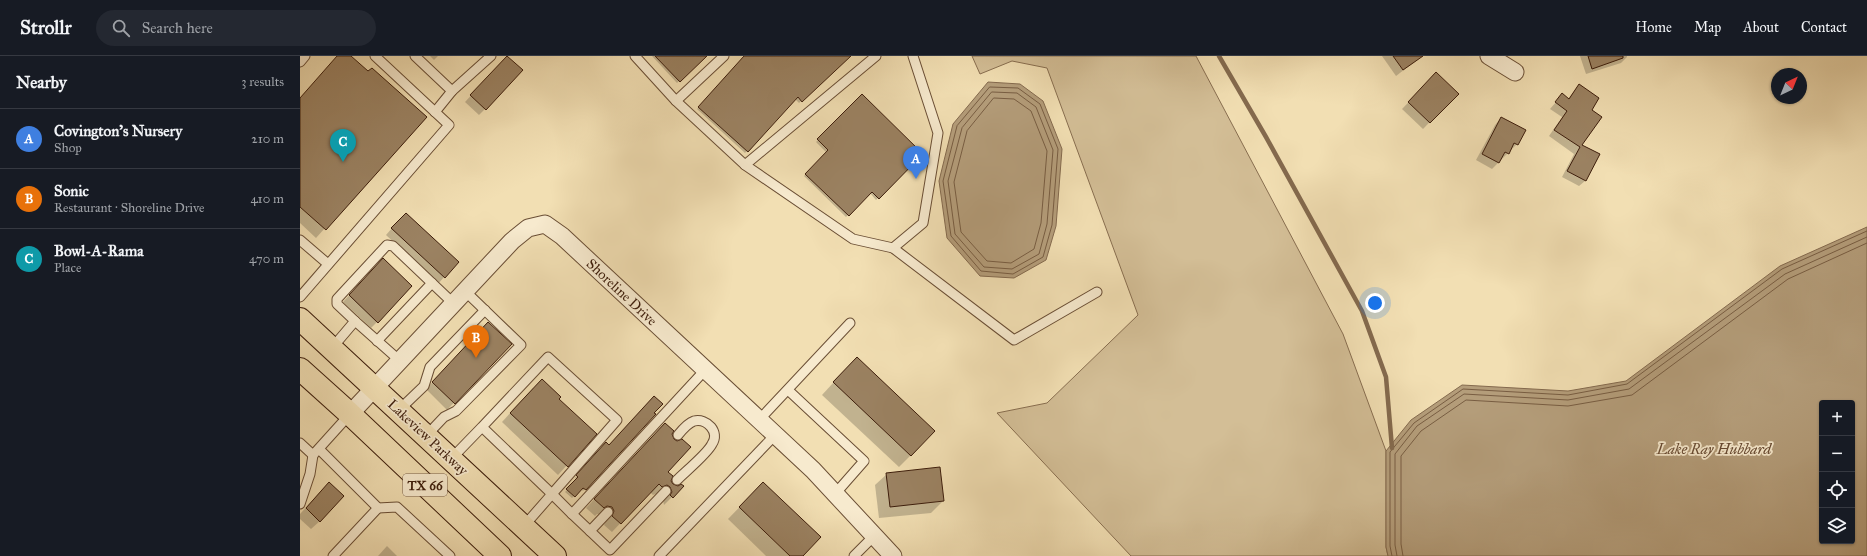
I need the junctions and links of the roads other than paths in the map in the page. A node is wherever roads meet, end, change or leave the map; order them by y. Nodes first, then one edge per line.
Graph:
1 (305, 56) edge
2 (375, 56) edge
3 (415, 56) edge
4 (491, 56) edge
5 (635, 56) edge
6 (724, 56) edge
7 (876, 56) edge
8 (913, 56) edge
9 (1489, 56) edge
10 (300, 62) edge
11 (1515, 72) dead end
12 (452, 91) junction
13 (676, 101) junction
14 (434, 112) junction
15 (745, 165) junction
16 (300, 240) edge
17 (893, 248) junction
18 (328, 264) junction
19 (432, 283) junction
20 (465, 291) junction
21 (1097, 292) dead end
22 (300, 296) edge
23 (453, 303) junction
24 (485, 310) junction
25 (300, 319) edge
26 (355, 321) junction
27 (850, 323) dead end
28 (378, 342) junction
29 (332, 348) junction
30 (400, 360) junction
31 (300, 369) edge
32 (706, 369) junction
33 (375, 387) junction
34 (788, 390) junction
35 (399, 410) junction
36 (350, 414) junction
37 (760, 419) junction
38 (482, 427) junction
39 (776, 434) junction
40 (678, 435) dead end
41 (426, 436) junction
42 (300, 442) edge
43 (316, 452) junction
44 (452, 459) junction
45 (677, 480) dead end
46 (666, 491) dead end
47 (552, 494) junction
48 (836, 494) junction
49 (300, 504) edge
50 (378, 508) junction
51 (608, 512) dead end
52 (572, 514) junction
53 (524, 526) junction
54 (590, 531) junction
55 (874, 536) junction
56 (333, 556) edge
57 (450, 556) edge
58 (500, 556) edge
59 (555, 556) edge
60 (659, 556) edge
61 (854, 556) edge
62 (892, 556) edge

1 - 10 lane
2 - 14 lane
3 - 12 lane
4 - 12 lane
5 - 13 lane
6 - 13 lane
7 - 15 lane
8 - 17 lane
9 - 11 street
12 - 14 lane
13 - 15 lane
14 - 18 lane
15 - 17 lane
16 - 18 lane
17 - 21 lane
18 - 22 lane
19 - 23 lane
19 - 26 lane
19 - 28 lane
20 - 23 street, Shoreline Drive
20 - 24 lane
20 - 32 street, Shoreline Drive
23 - 30 street, Shoreline Drive
24 - 35 lane
24 - 41 lane
25 - 29 main road, Lakeview Parkway / TX 66
26 - 28 lane
26 - 29 lane
27 - 34 lane
28 - 30 lane
29 - 33 main road, Lakeview Parkway / TX 66
30 - 33 street, Shoreline Drive
31 - 36 main road, TX 66
32 - 37 street, Shoreline Drive
32 - 52 lane
33 - 35 main road, Lakeview Parkway / TX 66
33 - 36 street, Shoreline Drive
34 - 37 lane
34 - 48 lane
35 - 41 main road, Lakeview Parkway / TX 66
36 - 43 lane
36 - 58 main road, TX 66
37 - 39 street, Shoreline Drive
38 - 44 lane
38 - 47 lane
38 - 47 lane
39 - 48 street, Shoreline Drive
39 - 60 lane
40 - 45 lane
41 - 44 main road, Lakeview Parkway / TX 66
42 - 43 lane
43 - 49 lane
43 - 50 lane
44 - 53 main road, Lakeview Parkway / TX 66
46 - 54 lane
47 - 52 lane
47 - 53 lane
48 - 55 street, Shoreline Drive
50 - 56 lane
50 - 57 lane
51 - 54 lane
52 - 54 lane
53 - 59 main road, Lakeview Parkway / TX 66
55 - 61 lane
55 - 62 street, Shoreline Drive

